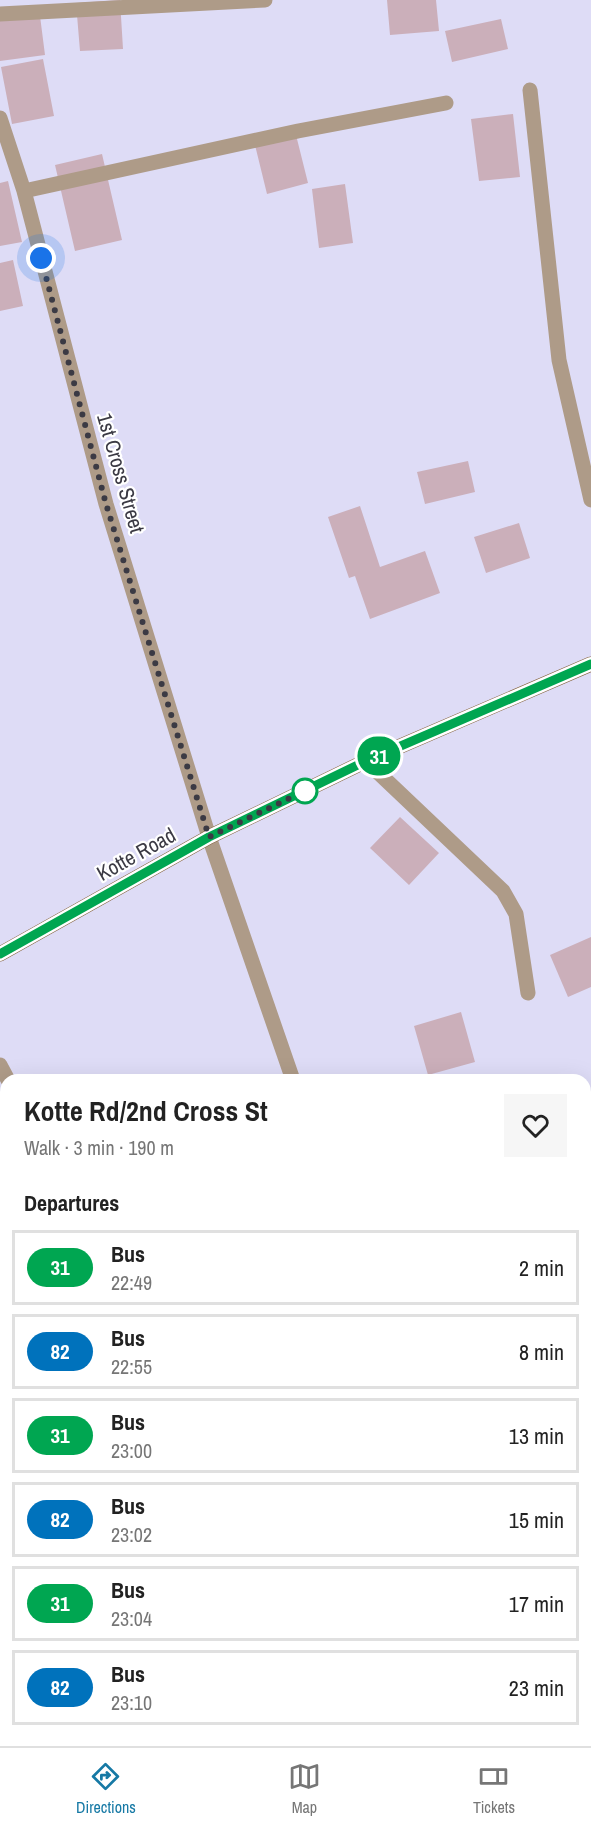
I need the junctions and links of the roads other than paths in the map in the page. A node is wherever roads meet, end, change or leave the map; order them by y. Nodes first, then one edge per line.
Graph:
1 (265, 0) edge
2 (0, 14) edge
3 (530, 90) dead end
4 (446, 103) dead end
5 (0, 118) edge
6 (24, 191) junction
7 (591, 500) edge
8 (591, 664) edge
9 (366, 761) junction
10 (209, 837) junction
11 (0, 954) edge
12 (528, 993) dead end
13 (291, 1074) edge

1 - 2 street
3 - 7 street
4 - 6 street
5 - 6 street, 1st Cross Street
6 - 10 street, 1st Cross Street
8 - 9 main road, Kotte Road
9 - 10 main road, Kotte Road
9 - 12 street
10 - 11 main road, Kotte Road
10 - 13 street, 1st Cross Street

